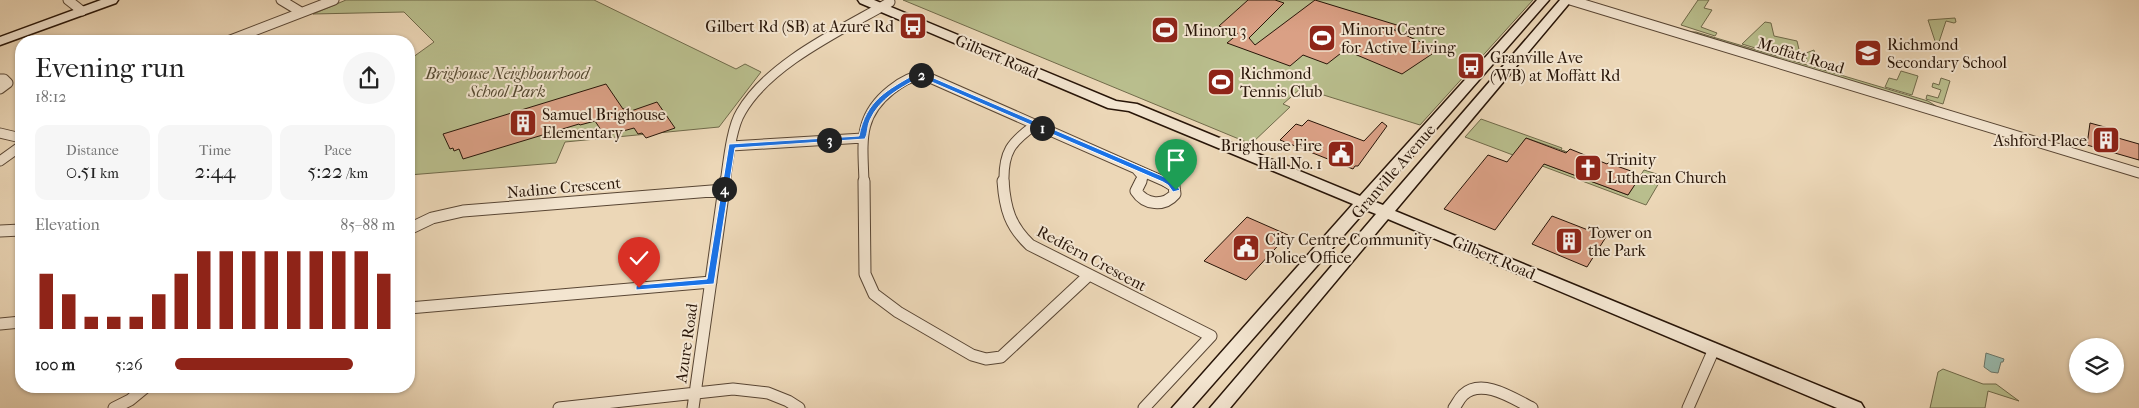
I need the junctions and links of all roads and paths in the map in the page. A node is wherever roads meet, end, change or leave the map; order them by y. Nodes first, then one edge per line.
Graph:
1 (68, 0) edge
2 (112, 0) edge
3 (281, 0) edge
4 (310, 0) edge
5 (334, 0) edge
6 (864, 0) edge
7 (1543, 0) edge
8 (1568, 0) edge
9 (885, 3) edge
10 (320, 6) junction
11 (82, 11) junction
12 (301, 12) junction
13 (244, 35) edge
14 (0, 40) edge
15 (0, 79) edge
16 (0, 90) edge
17 (1035, 124) junction
18 (0, 132) edge
19 (15, 136) edge
20 (862, 138) junction
21 (732, 146) junction
22 (15, 150) edge
23 (0, 161) edge
24 (1136, 169) junction
25 (2139, 173) edge
26 (724, 190) junction
27 (1364, 203) junction
28 (1385, 212) junction
29 (415, 225) edge
30 (15, 231) edge
31 (0, 232) edge
32 (1089, 275) junction
33 (711, 282) junction
34 (415, 308) edge
35 (15, 323) edge
36 (0, 324) edge
37 (1714, 349) junction
38 (138, 393) edge
39 (695, 394) junction
40 (114, 408) edge
41 (559, 408) edge
42 (693, 408) edge
43 (799, 408) edge
44 (1144, 408) edge
45 (1181, 408) edge
46 (1218, 408) edge
47 (1454, 408) edge
48 (1532, 408) edge
49 (1688, 408) edge
50 (1855, 408) edge

1 - 11 street
2 - 11 main road
3 - 12 street
4 - 10 street
5 - 10 street
6 - 9 main road, Gilbert Road
7 - 27 main road, Granville Avenue
8 - 25 street, Moffatt Road
8 - 28 main road, Granville Avenue
9 - 21 street, Azure Road
9 - 27 main road, Gilbert Road
10 - 12 street
11 - 14 main road
12 - 13 street
15 - 16 street
17 - 20 street
17 - 24 street
17 - 32 street, Redfern Crescent
18 - 19 street
20 - 21 street
20 - 32 street
21 - 26 street, Azure Road
22 - 23 street
24 - 24 street
26 - 29 street, Nadine Crescent
26 - 33 street, Azure Road
27 - 28 main road, Gilbert Road
27 - 45 main road, Granville Avenue
28 - 37 main road, Gilbert Road
28 - 46 main road, Granville Avenue
30 - 31 street
32 - 44 street, Redfern Crescent
33 - 34 street
33 - 39 street, Azure Road
35 - 36 street
37 - 49 street
37 - 50 main road, Gilbert Road
38 - 40 street
39 - 41 street
39 - 42 street, Azure Road
39 - 43 street
47 - 48 street

